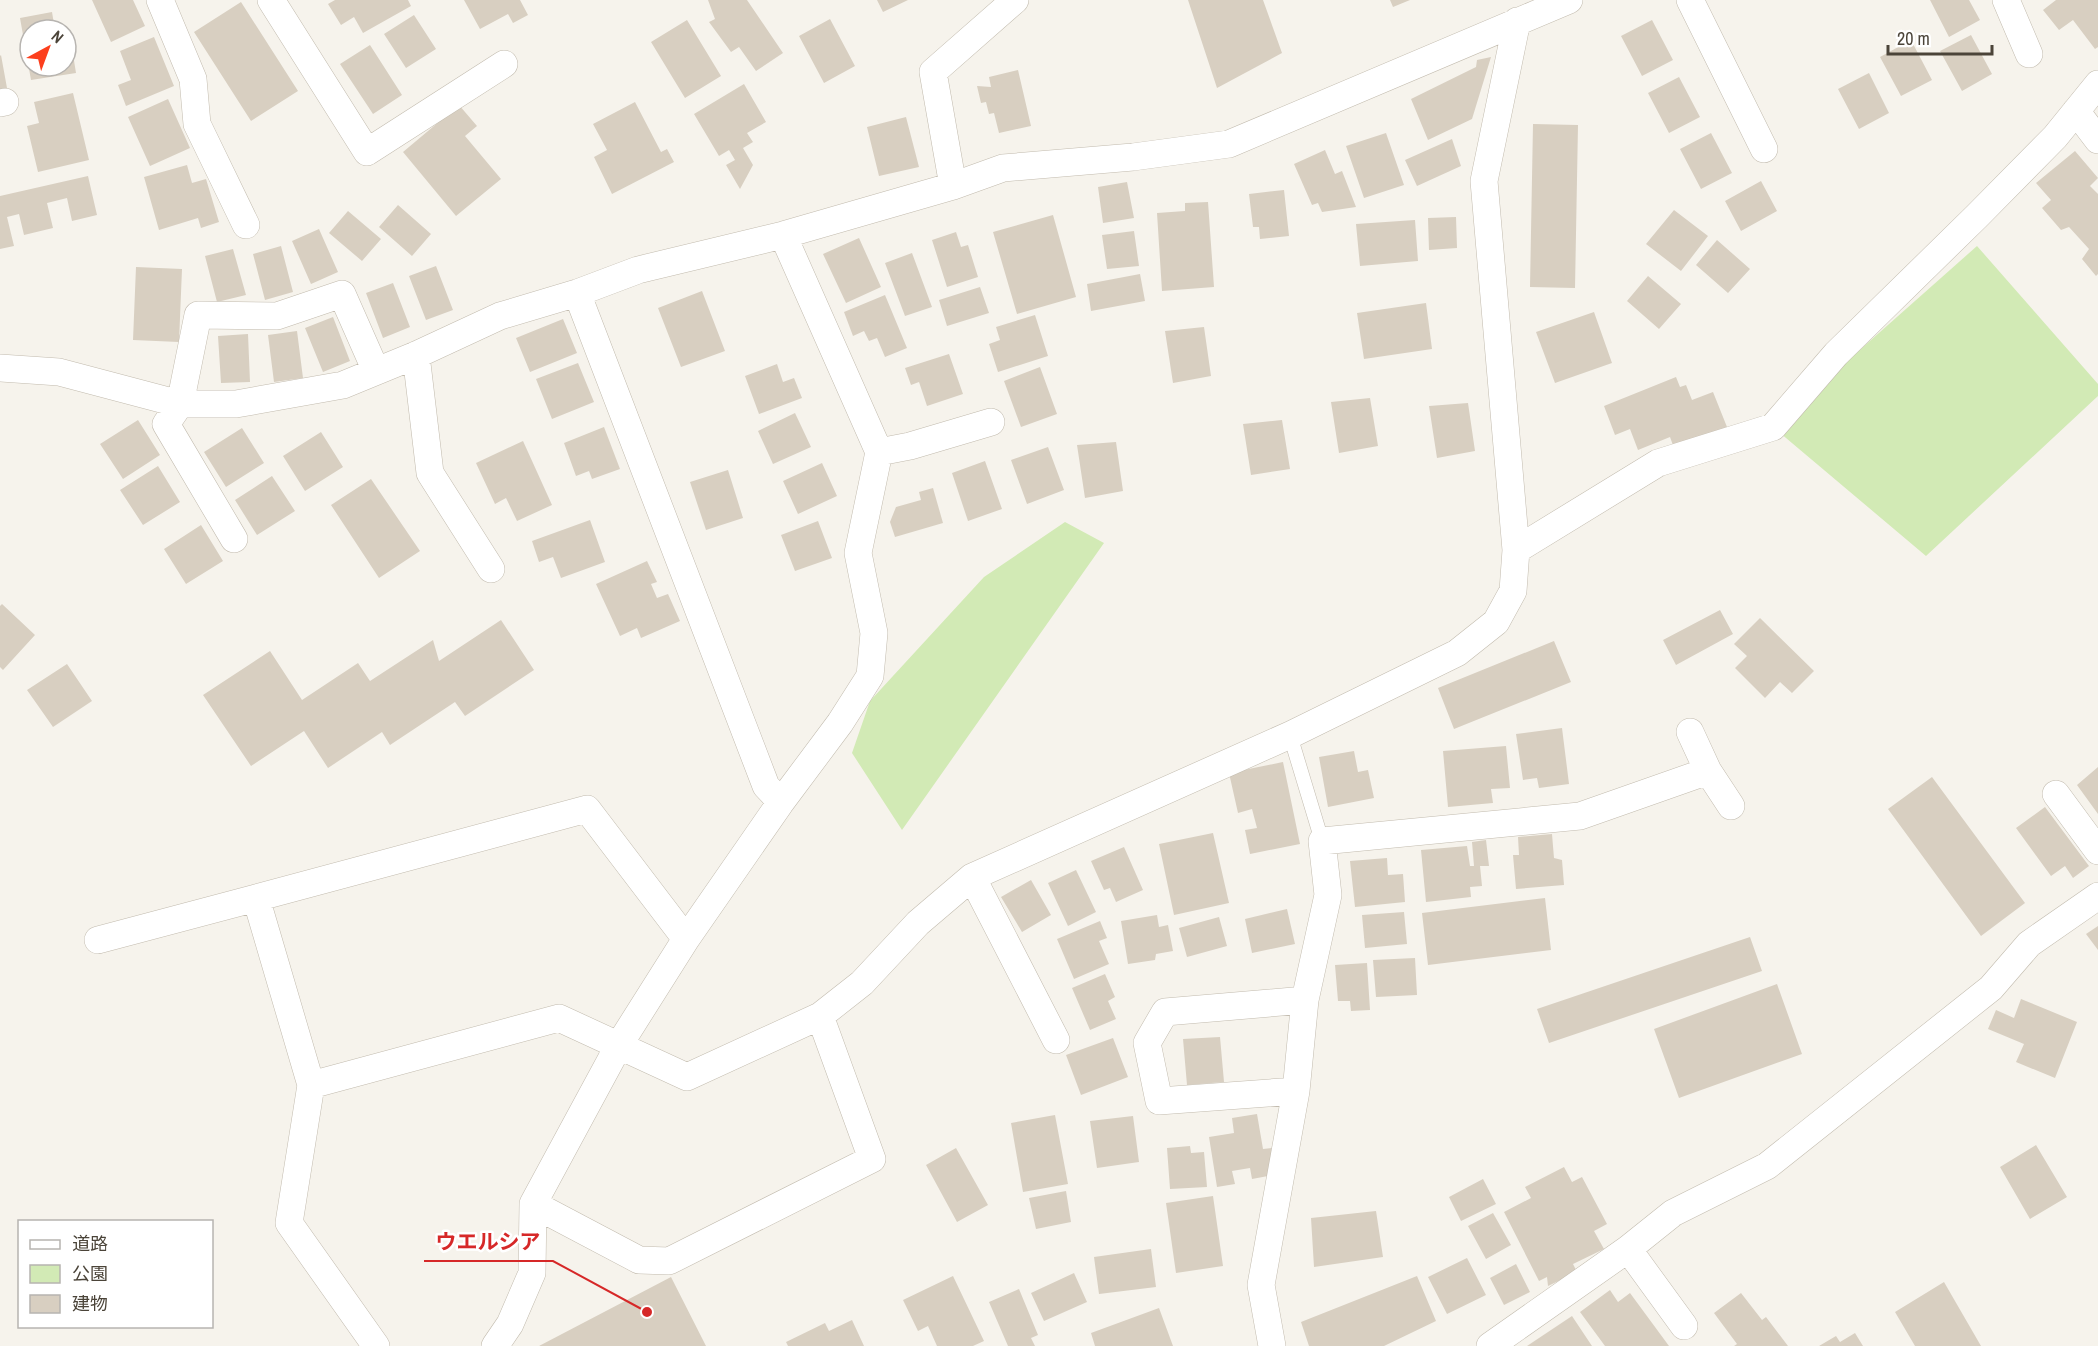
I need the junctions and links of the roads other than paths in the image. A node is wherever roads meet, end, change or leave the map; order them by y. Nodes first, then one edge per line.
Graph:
1 (160, 0) edge
2 (271, 0) edge
3 (1015, 0) edge
4 (1569, 0) edge
5 (1690, 0) edge
6 (2006, 0) edge
7 (1517, 21) junction
8 (2029, 54) dead end
9 (504, 64) dead end
10 (2098, 84) edge
11 (2076, 111) junction
12 (2098, 140) edge
13 (1764, 149) dead end
14 (952, 186) junction
15 (246, 225) dead end
16 (783, 235) junction
17 (577, 293) junction
18 (416, 355) junction
19 (0, 368) edge
20 (376, 371) junction
21 (180, 404) junction
22 (992, 422) dead end
23 (879, 452) junction
24 (234, 539) dead end
25 (1516, 550) junction
26 (491, 569) dead end
27 (1690, 732) dead end
28 (1290, 735) junction
29 (1708, 771) junction
30 (2056, 794) dead end
31 (781, 802) junction
32 (1731, 806) dead end
33 (1322, 841) junction
34 (2098, 851) edge
35 (972, 877) junction
36 (2098, 896) edge
37 (256, 898) junction
38 (686, 939) junction
39 (98, 940) dead end
40 (1305, 1000) junction
41 (820, 1016) junction
42 (1056, 1040) dead end
43 (619, 1045) junction
44 (311, 1084) junction
45 (1296, 1091) junction
46 (533, 1204) junction
47 (1628, 1250) junction
48 (1684, 1326) dead end
49 (376, 1346) edge
50 (495, 1346) edge
51 (1272, 1346) edge
52 (1490, 1346) edge

1 - 15 street
2 - 9 street
3 - 14 street
4 - 7 street
5 - 13 street
6 - 8 street
7 - 14 street
7 - 25 street
10 - 11 street
11 - 12 street
11 - 25 street
14 - 16 street
16 - 17 street
16 - 23 street
17 - 18 street
17 - 31 street
18 - 20 street
18 - 26 street
19 - 21 street
20 - 21 street
20 - 21 street
21 - 24 street
22 - 23 street
23 - 31 street
25 - 28 street
27 - 29 street
28 - 33 lane
28 - 35 street
29 - 32 street
29 - 33 street
30 - 34 street
31 - 38 street
33 - 40 street
35 - 41 street
35 - 42 street
36 - 47 street
37 - 38 street
37 - 39 street
37 - 44 street
38 - 43 street
40 - 45 street
40 - 45 street
41 - 43 street
41 - 46 street
43 - 44 street
43 - 46 street
44 - 49 street
45 - 51 street
46 - 50 street
47 - 48 street
47 - 52 street

